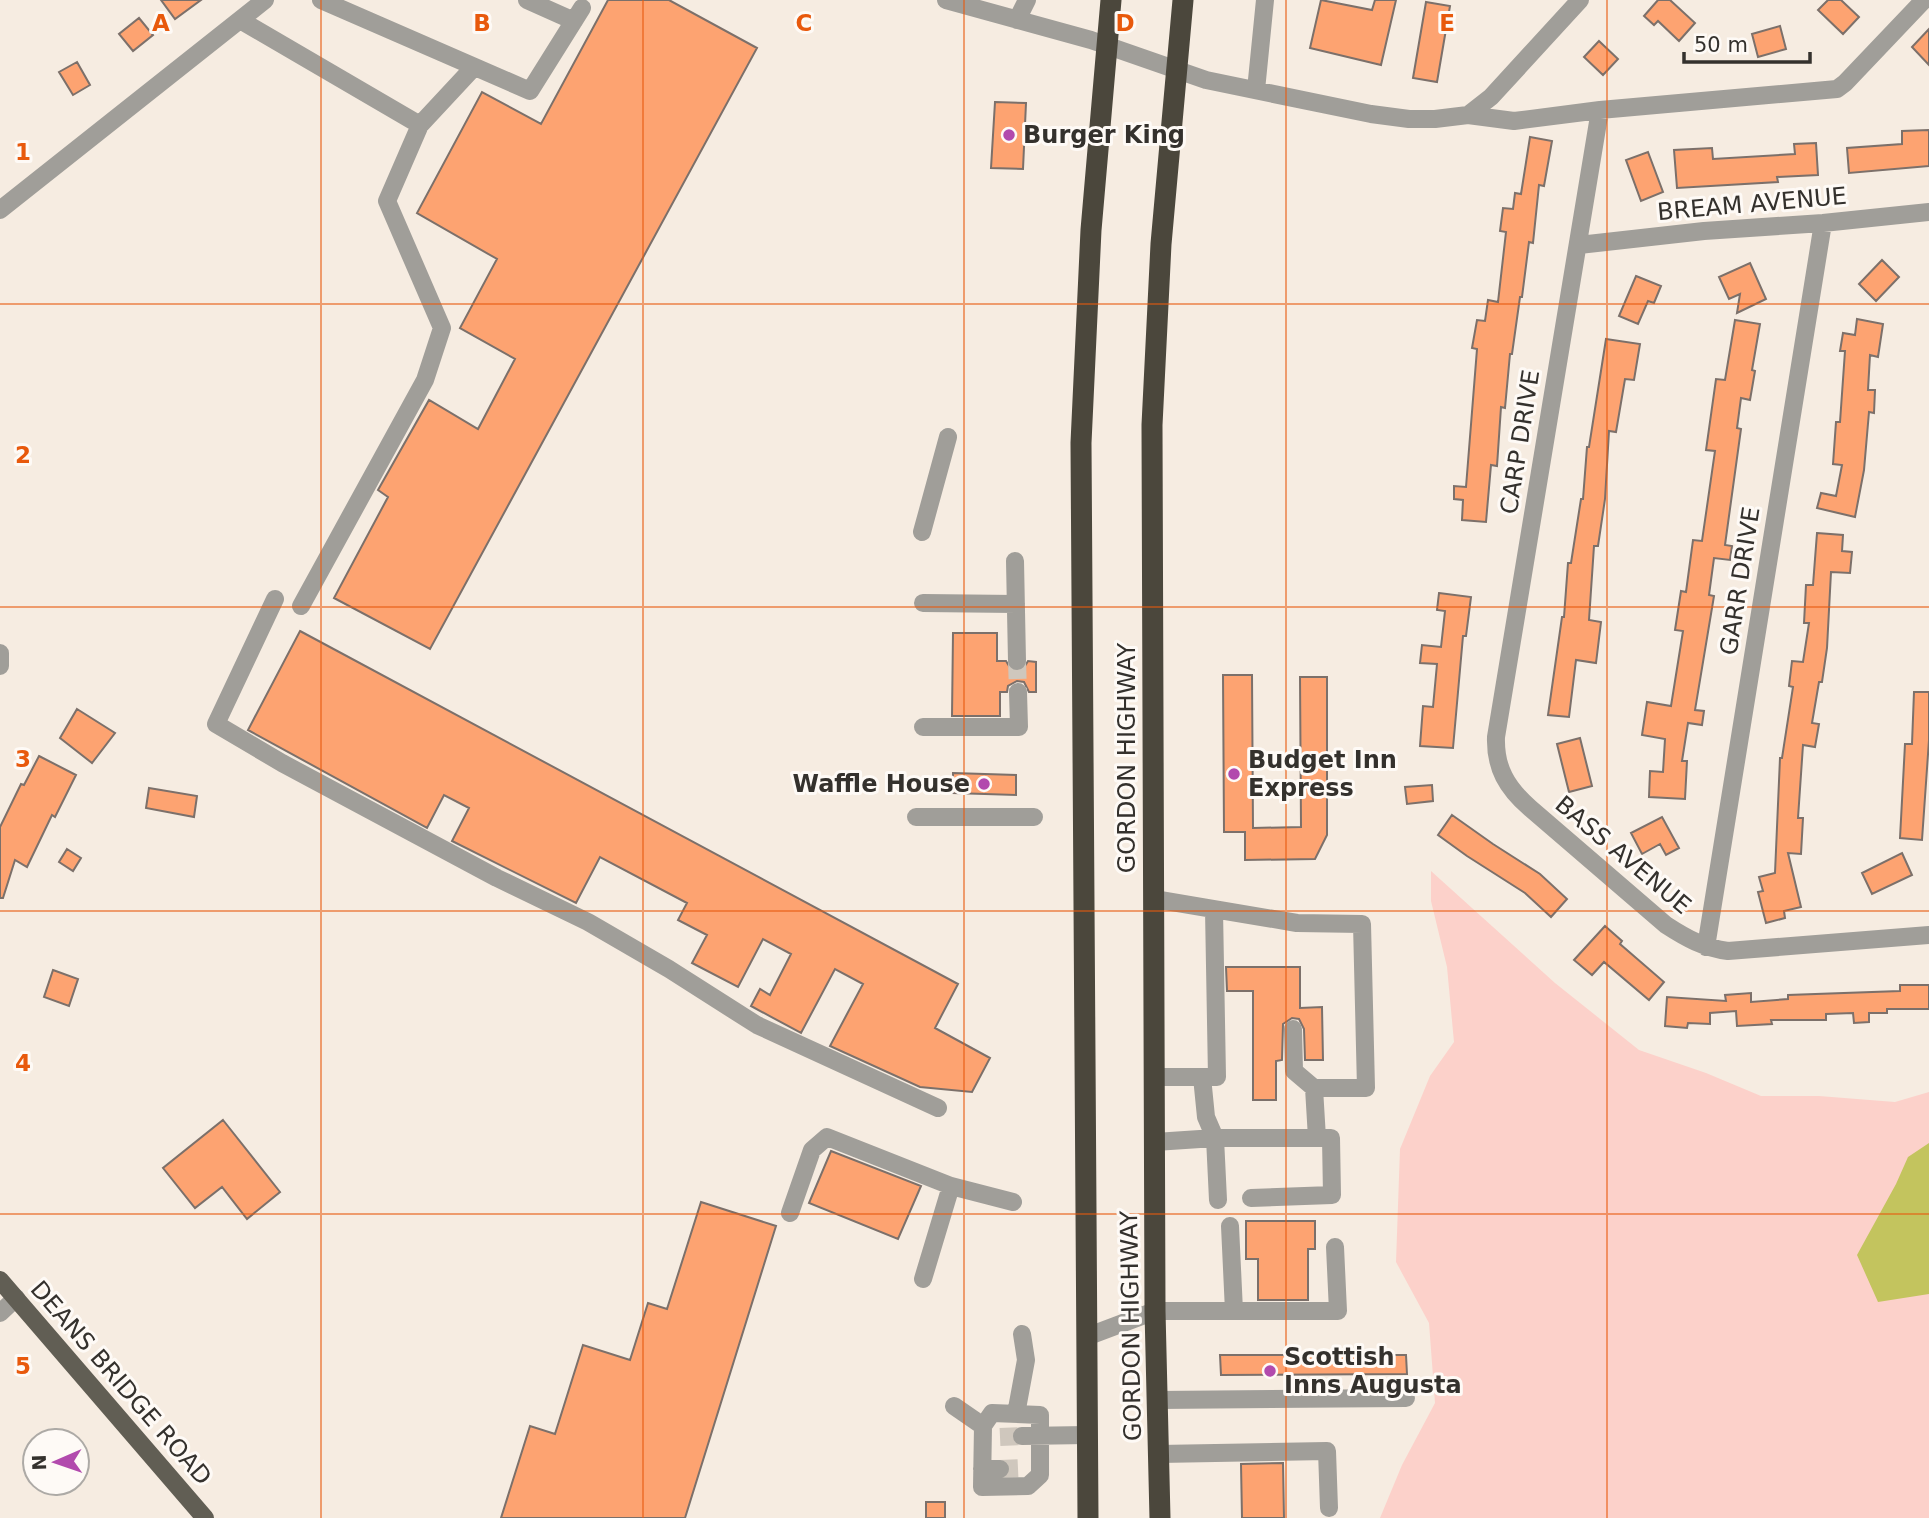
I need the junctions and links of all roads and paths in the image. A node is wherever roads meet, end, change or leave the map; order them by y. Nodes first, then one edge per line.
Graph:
1 (265, 0) edge
2 (321, 0) edge
3 (527, 0) edge
4 (946, 0) edge
5 (1027, 0) edge
6 (1111, 0) edge
7 (1183, 0) edge
8 (1265, 0) edge
9 (1580, 0) edge
10 (1924, 0) edge
11 (240, 20) junction
12 (1017, 20) junction
13 (1106, 45) junction
14 (474, 67) junction
15 (1176, 69) junction
16 (1256, 90) junction
17 (1600, 110) junction
18 (1468, 115) junction
19 (420, 125) junction
20 (0, 210) edge
21 (1929, 212) edge
22 (1823, 223) junction
23 (1579, 245) junction
24 (948, 436) dead end
25 (922, 532) dead end
26 (1015, 561) dead end
27 (275, 599) dead end
28 (923, 603) dead end
29 (1016, 604) junction
30 (301, 606) dead end
31 (0, 653) edge
32 (1017, 661) tunnel mouth
33 (0, 666) edge
34 (1018, 692) tunnel mouth
35 (923, 727) dead end
36 (1505, 782) joint
37 (916, 817) dead end
38 (1034, 817) dead end
39 (1154, 899) junction
40 (1214, 910) junction
41 (1929, 935) edge
42 (1706, 947) junction
43 (1293, 1029) dead end
44 (1155, 1077) junction
45 (1202, 1077) junction
46 (1314, 1088) junction
47 (938, 1108) dead end
48 (1215, 1138) junction
49 (1317, 1138) junction
50 (1155, 1142) junction
51 (951, 1186) junction
52 (1251, 1198) dead end
53 (1218, 1200) dead end
54 (1013, 1202) dead end
55 (790, 1213) dead end
56 (1230, 1226) dead end
57 (1335, 1247) dead end
58 (923, 1279) dead end
59 (0, 1280) edge
60 (16, 1298) junction
61 (1155, 1311) junction
62 (1234, 1311) junction
63 (0, 1313) edge
64 (1022, 1334) dead end
65 (1086, 1337) junction
66 (1406, 1398) dead end
67 (1158, 1400) junction
68 (954, 1406) dead end
69 (1016, 1414) junction
70 (988, 1433) junction
71 (1087, 1435) junction
72 (1031, 1436) junction
73 (1159, 1454) junction
74 (1021, 1468) tunnel mouth
75 (1040, 1468) junction
76 (1329, 1508) dead end
77 (205, 1518) edge
78 (1087, 1518) edge
79 (1160, 1518) edge

1 - 11 street
2 - 14 street
3 - 14 street
4 - 12 street
5 - 12 street
6 - 13 highway, GORDON HIGHWAY
7 - 15 highway, GORDON HIGHWAY
8 - 16 street
9 - 18 street
10 - 17 street
11 - 19 street
11 - 20 street
12 - 13 street
13 - 15 street
13 - 65 highway, GORDON HIGHWAY
14 - 19 street
15 - 16 street
15 - 39 highway, GORDON HIGHWAY
16 - 18 street
17 - 18 street
17 - 23 street, CARP DRIVE
19 - 30 street
21 - 22 street, BREAM AVENUE
22 - 23 street, BREAM AVENUE
22 - 42 street, GARR DRIVE
23 - 36 street, CARP DRIVE
24 - 25 street
26 - 29 street
27 - 47 street
28 - 29 street
29 - 32 street
31 - 33 street
34 - 35 street
36 - 42 street, BASS AVENUE
37 - 38 street
39 - 40 street
39 - 44 highway, GORDON HIGHWAY
40 - 45 street
40 - 46 street
41 - 42 street, BASS AVENUE
43 - 46 street
44 - 45 street
44 - 50 highway, GORDON HIGHWAY
45 - 48 street
46 - 49 street
48 - 49 street
48 - 50 street
48 - 53 street
49 - 52 street
50 - 61 highway, GORDON HIGHWAY
51 - 54 street
51 - 55 street
51 - 58 street
56 - 62 street
57 - 62 street
59 - 60 main road, DEANS BRIDGE ROAD
60 - 63 street
60 - 77 main road, DEANS BRIDGE ROAD
61 - 62 street
61 - 65 street
61 - 67 highway, GORDON HIGHWAY
64 - 69 street
65 - 71 highway, GORDON HIGHWAY
66 - 67 street
67 - 73 highway, GORDON HIGHWAY
68 - 70 street
69 - 70 street
69 - 72 street
70 - 75 street
71 - 72 street
71 - 78 highway, GORDON HIGHWAY
72 - 75 street
73 - 76 street
73 - 79 highway, GORDON HIGHWAY
74 - 75 street

